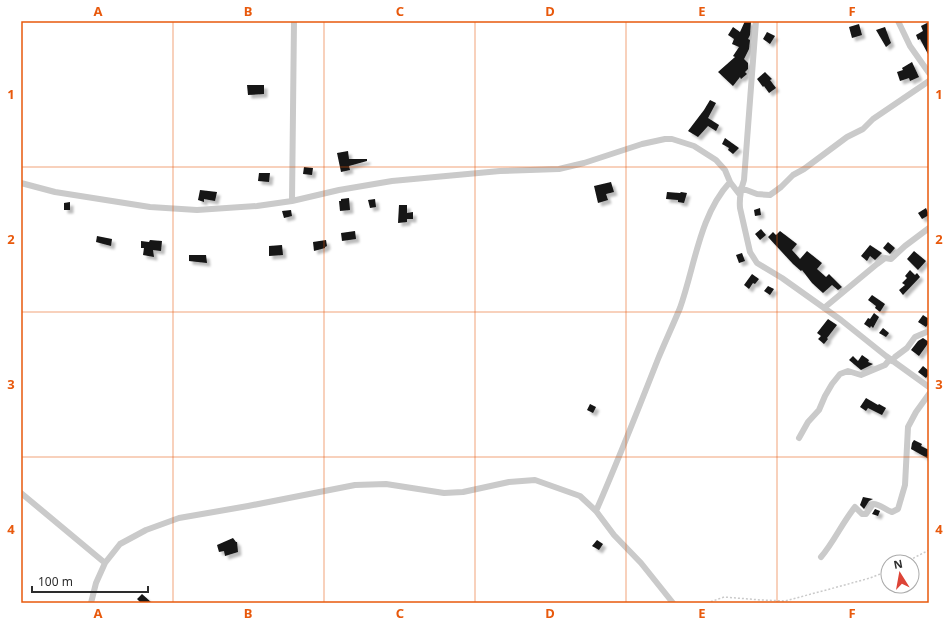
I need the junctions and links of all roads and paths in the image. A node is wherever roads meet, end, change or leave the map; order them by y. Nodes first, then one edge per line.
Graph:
1 (294, 21) edge
2 (756, 21) edge
3 (898, 21) edge
4 (929, 74) edge
5 (929, 81) edge
6 (730, 182) junction
7 (21, 183) edge
8 (741, 188) junction
9 (740, 195) junction
10 (292, 201) junction
11 (929, 228) edge
12 (824, 308) junction
13 (929, 331) edge
14 (891, 360) junction
15 (929, 387) edge
16 (929, 394) edge
17 (799, 438) dead end
18 (21, 493) edge
19 (596, 511) junction
20 (929, 550) edge
21 (920, 555) edge
22 (821, 558) dead end
23 (105, 563) junction
24 (880, 574) edge
25 (91, 603) edge
26 (673, 603) edge
27 (707, 603) edge

1 - 10 street
2 - 8 street
3 - 4 street
5 - 8 street
6 - 9 street
6 - 10 street
6 - 19 street
7 - 10 street
8 - 9 street
9 - 12 street
11 - 12 street
12 - 14 street
13 - 14 street
14 - 15 street
14 - 17 street
16 - 22 street
18 - 23 street
19 - 23 street
19 - 26 street
20 - 21 path
23 - 25 street
24 - 27 path

